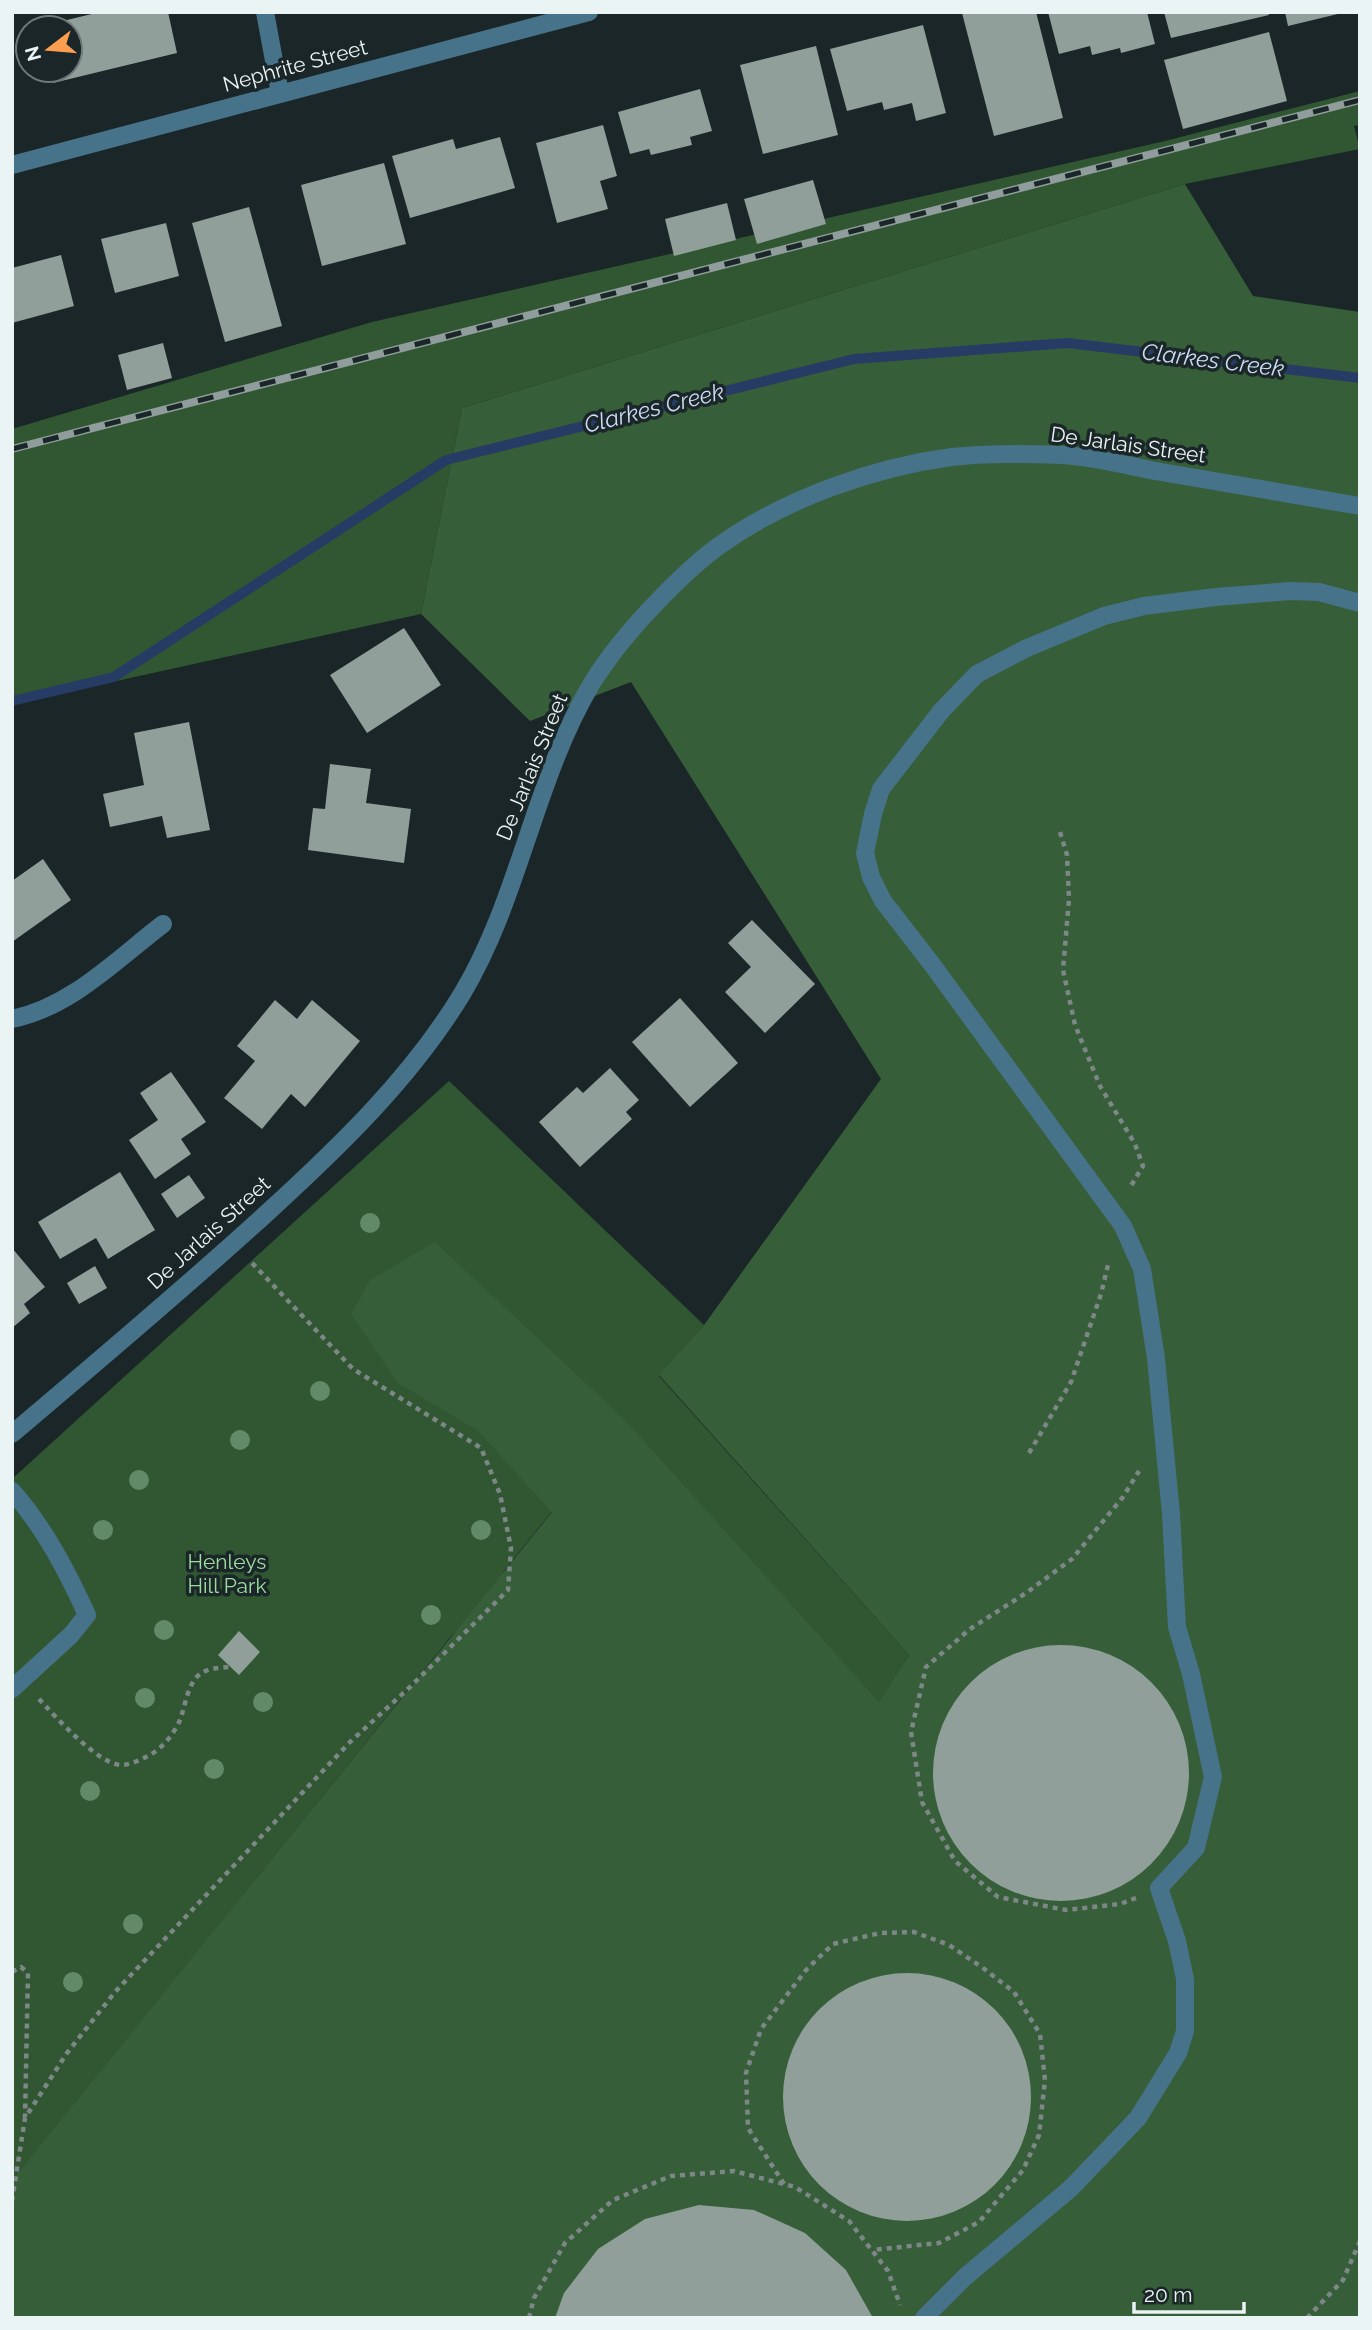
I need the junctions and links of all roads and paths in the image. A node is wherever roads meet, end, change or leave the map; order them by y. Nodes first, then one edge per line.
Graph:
1 (265, 12) edge
2 (589, 12) edge
3 (281, 93) junction
4 (12, 165) edge
5 (1360, 506) edge
6 (1360, 603) edge
7 (163, 924) dead end
8 (12, 1018) edge
9 (233, 1244) junction
10 (1163, 1431) junction
11 (12, 1434) edge
12 (12, 1490) edge
13 (229, 1667) dead end
14 (17, 1684) edge
15 (1159, 1888) junction
16 (12, 1972) edge
17 (25, 2118) junction
18 (784, 2184) junction
19 (12, 2201) edge
20 (1360, 2241) edge
21 (872, 2250) junction
22 (901, 2306) dead end
23 (529, 2318) edge
24 (923, 2318) edge
25 (1307, 2318) edge

1 - 3 street
2 - 3 street, Nephrite Street
3 - 4 street, Nephrite Street
5 - 9 street, De Jarlais Street
6 - 10 street
7 - 8 street
9 - 11 street, De Jarlais Street
9 - 17 path
10 - 15 street
10 - 15 path
12 - 14 street
13 - 14 path
15 - 24 street
16 - 17 path
17 - 19 path
18 - 21 path
18 - 21 path
18 - 23 path
20 - 25 path
21 - 22 path

